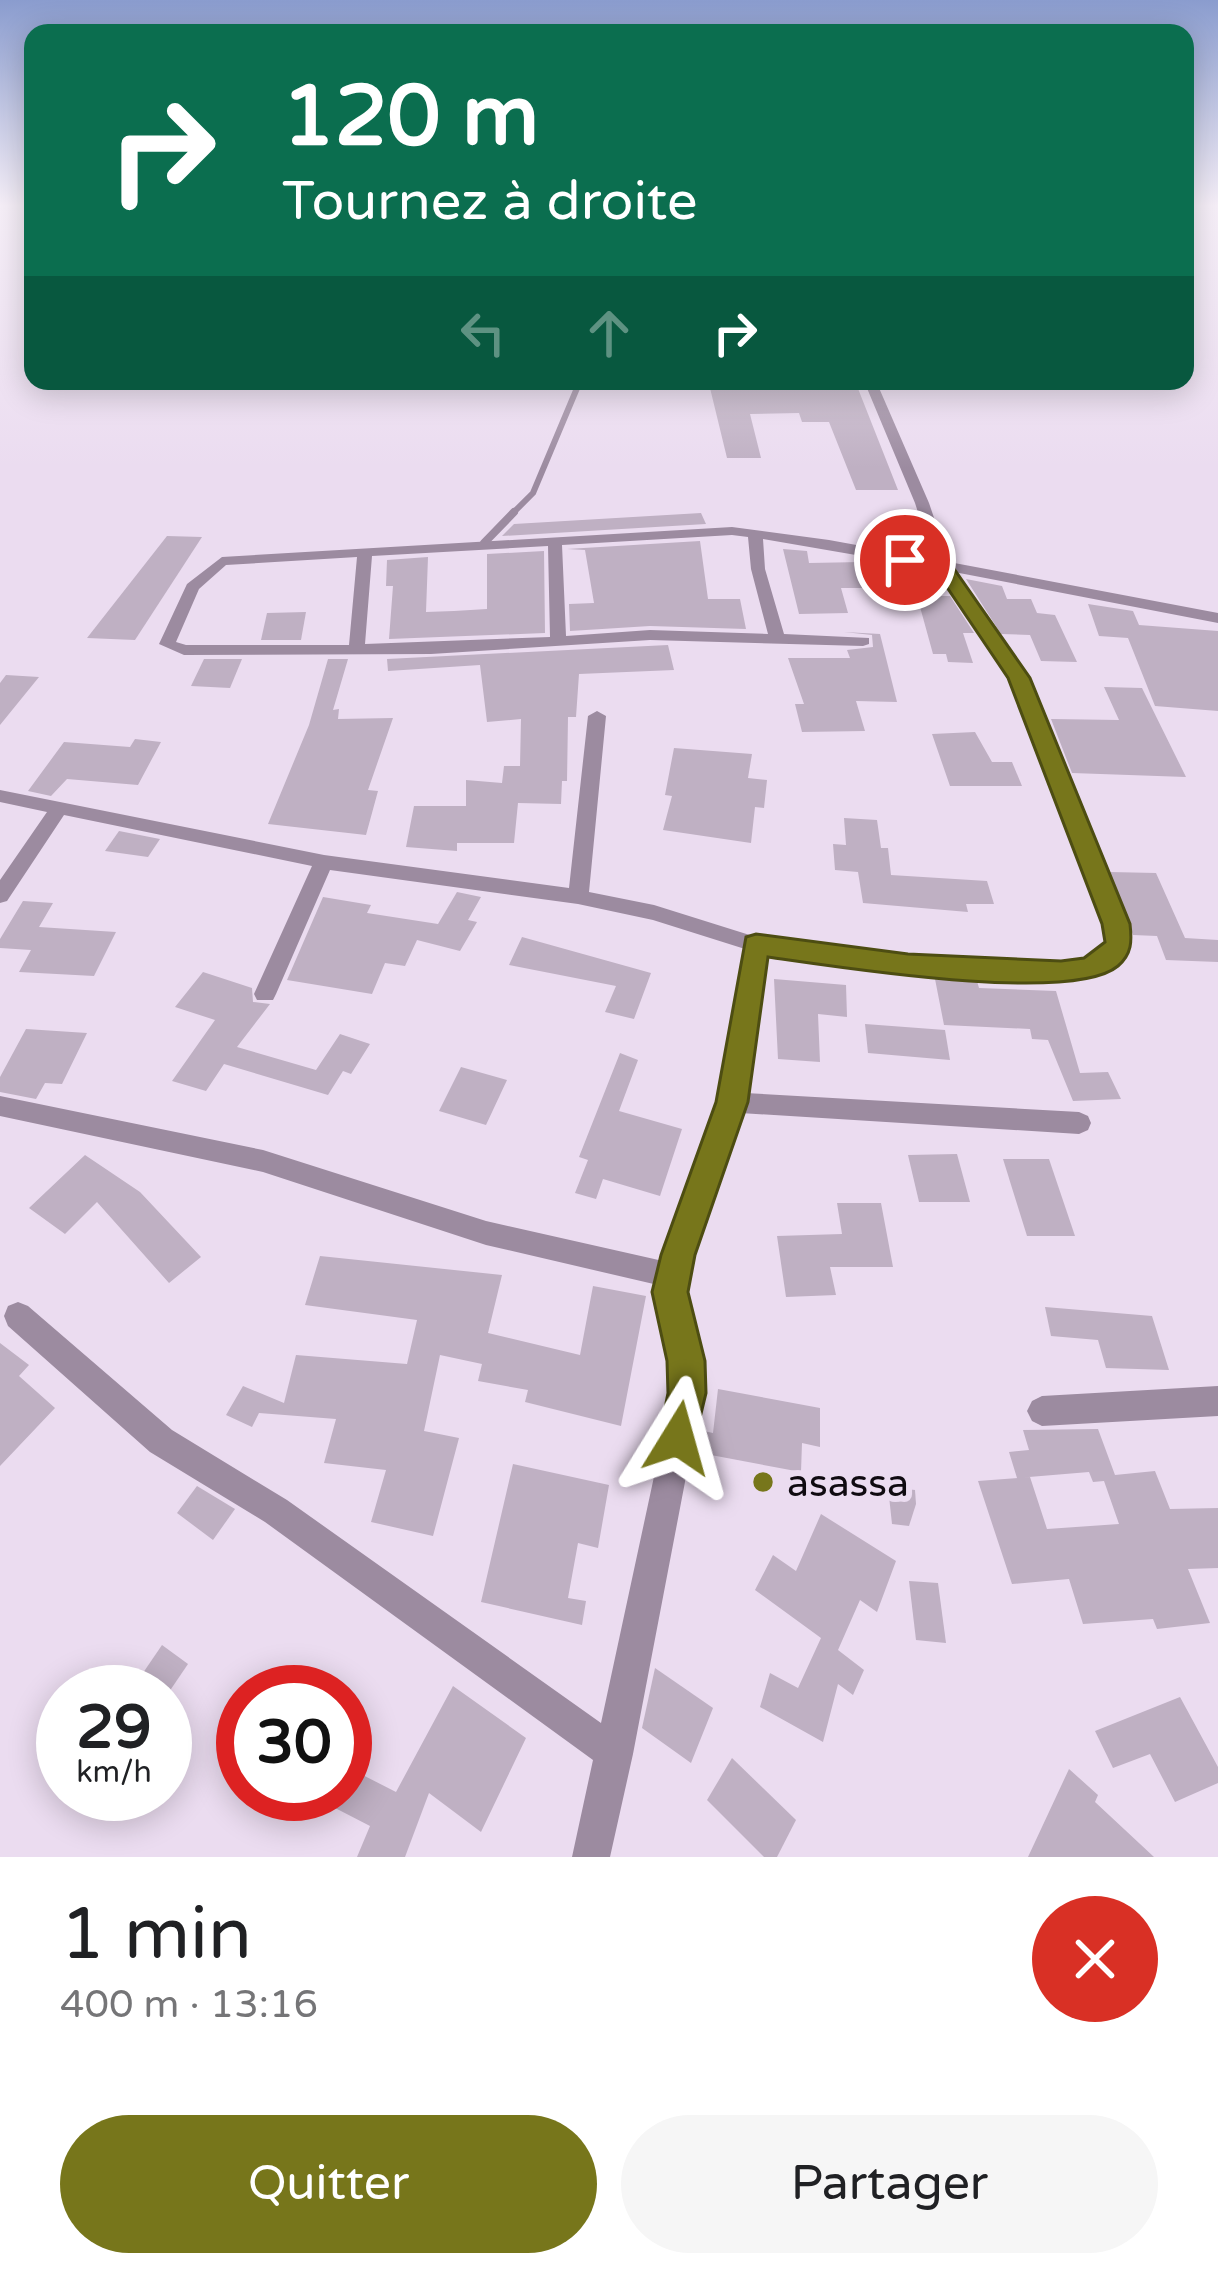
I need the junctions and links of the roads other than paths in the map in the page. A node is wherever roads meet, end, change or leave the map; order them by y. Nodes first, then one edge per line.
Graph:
1 (576, 390) edge
2 (874, 390) edge
3 (755, 534) junction
4 (555, 539) junction
5 (484, 543) junction
6 (365, 552) junction
7 (943, 567) junction
8 (1218, 618) edge
9 (777, 638) junction
10 (558, 641) junction
11 (862, 641) dead end
12 (357, 650) junction
13 (597, 716) dead end
14 (0, 796) edge
15 (58, 809) junction
16 (325, 862) junction
17 (0, 896) edge
18 (578, 897) junction
19 (756, 945) junction
20 (265, 994) dead end
21 (732, 1102) junction
22 (0, 1106) edge
23 (1079, 1123) dead end
24 (673, 1276) junction
25 (18, 1316) dead end
26 (1218, 1401) edge
27 (1042, 1411) dead end
28 (615, 1754) junction
29 (591, 1857) edge

1 - 5 lane
2 - 7 street
3 - 4 street
3 - 7 street
3 - 9 street
4 - 5 street
4 - 10 street
5 - 6 street
6 - 12 street
6 - 12 street
7 - 8 street
7 - 19 street
9 - 10 street
9 - 11 street
10 - 12 street
13 - 18 street
14 - 15 street
15 - 16 street
15 - 17 street
16 - 18 street
16 - 20 street
18 - 19 street
19 - 21 street
21 - 23 street
21 - 24 street
22 - 24 street
24 - 28 street
25 - 28 street
26 - 27 street
28 - 29 street

